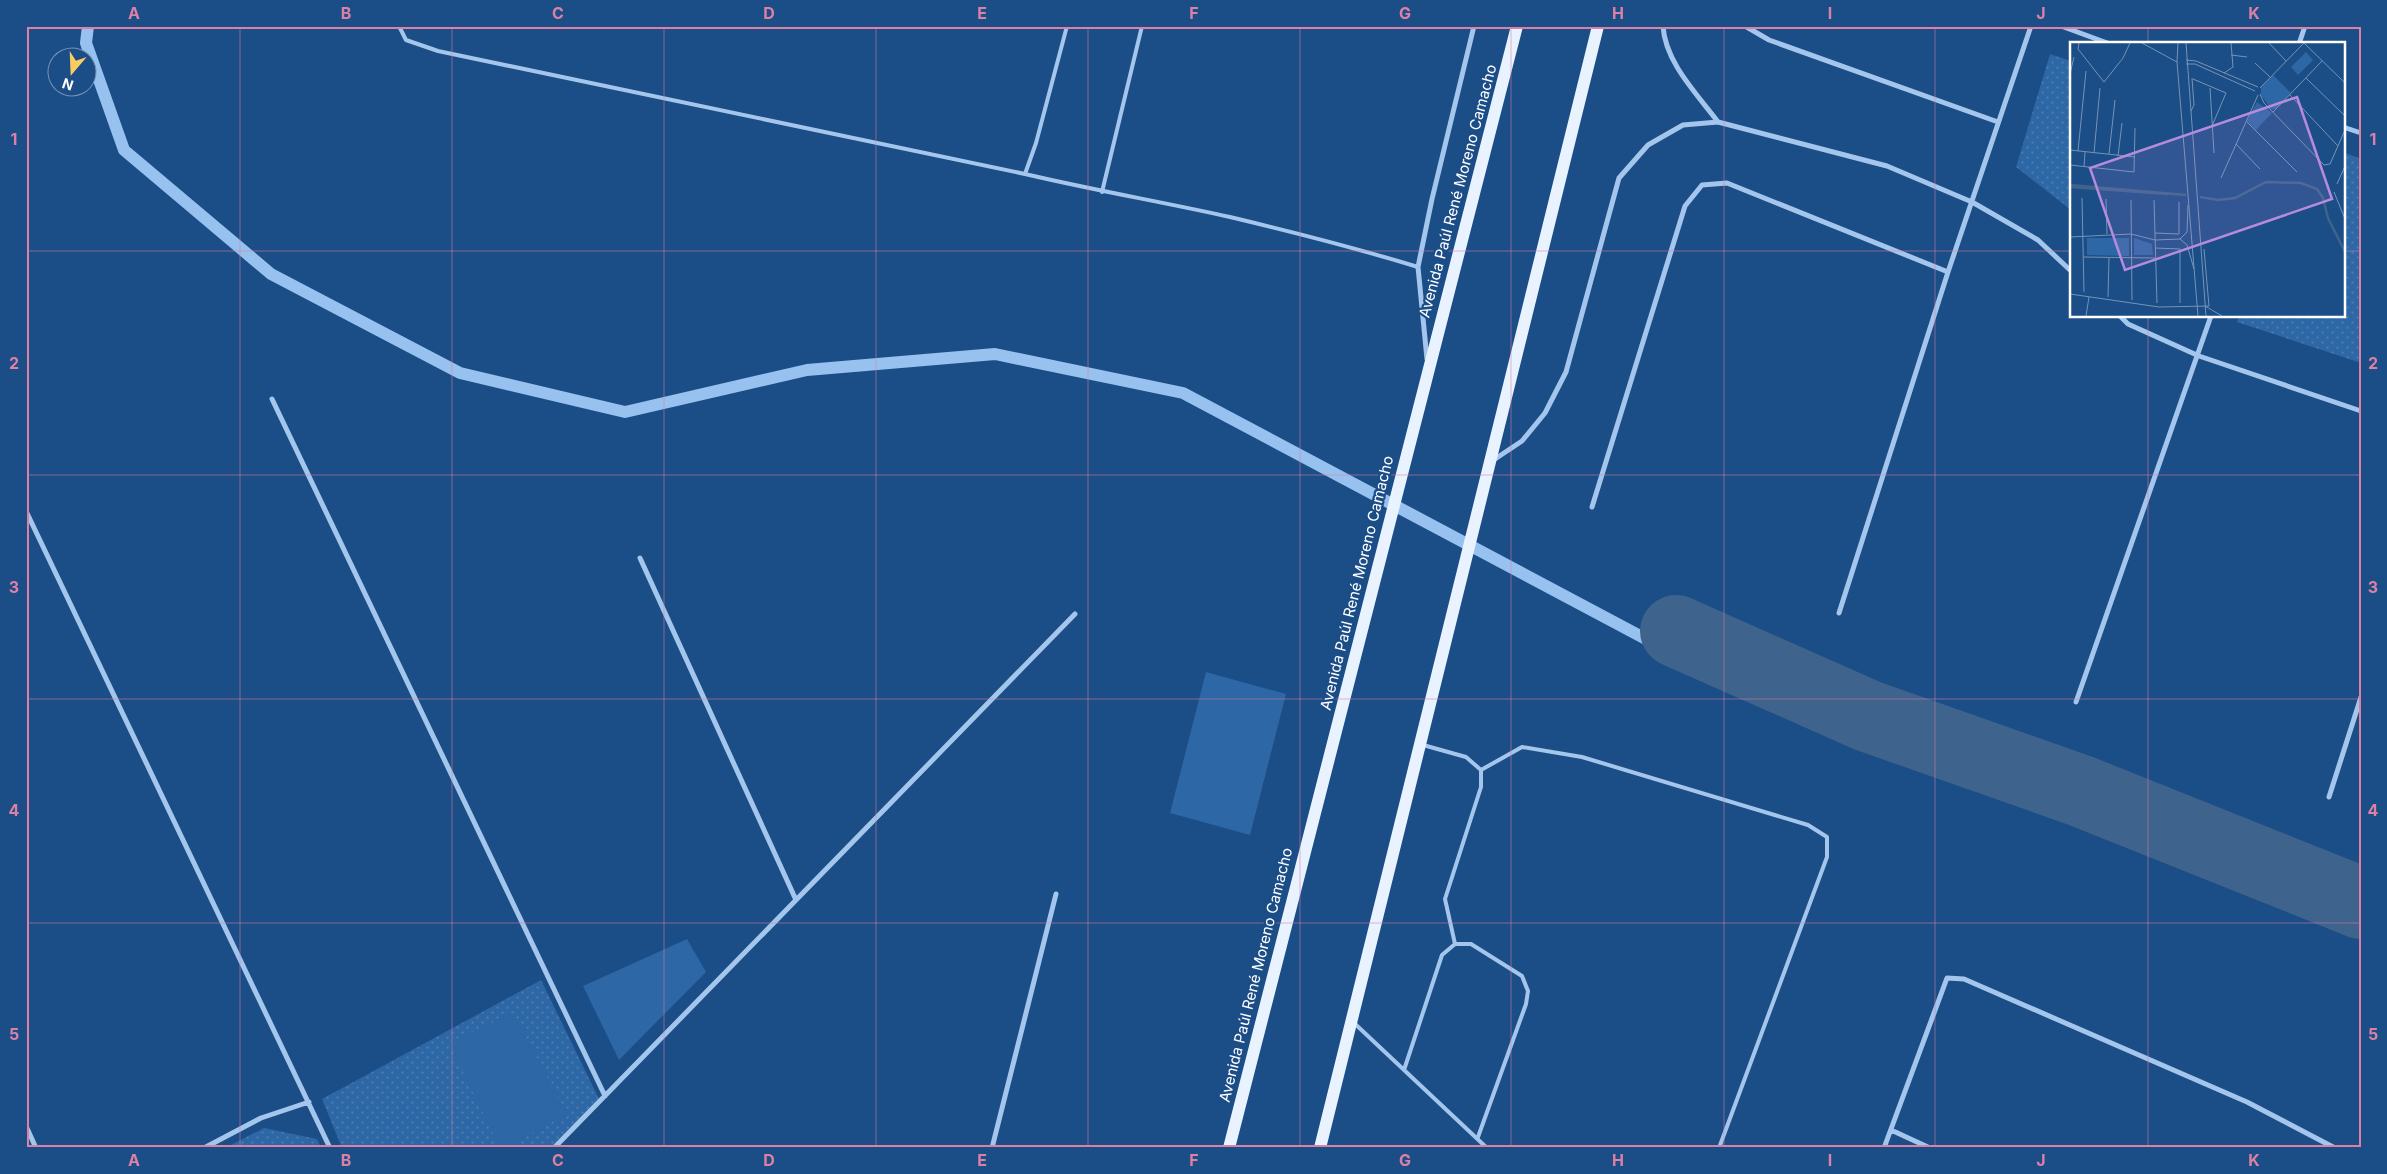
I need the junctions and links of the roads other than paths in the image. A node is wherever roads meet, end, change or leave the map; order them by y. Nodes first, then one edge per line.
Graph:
1 (399, 26) edge
2 (1067, 26) edge
3 (1142, 26) edge
4 (1474, 26) edge
5 (1517, 26) edge
6 (1598, 26) edge
7 (1663, 26) edge
8 (1745, 26) edge
9 (2031, 26) edge
10 (2061, 26) edge
11 (2305, 26) edge
12 (2105, 42) edge
13 (2300, 42) edge
14 (1718, 122) junction
15 (1998, 122) junction
16 (2344, 127) edge
17 (2361, 133) edge
18 (1026, 174) junction
19 (1102, 192) junction
20 (1972, 202) junction
21 (1418, 267) junction
22 (2070, 270) edge
23 (1948, 272) junction
24 (2122, 318) edge
25 (2210, 318) edge
26 (2199, 356) junction
27 (1428, 370) junction
28 (272, 399) dead end
29 (2361, 411) edge
30 (1490, 462) junction
31 (1592, 507) dead end
32 (26, 511) edge
33 (640, 558) dead end
34 (1839, 613) dead end
35 (1075, 614) dead end
36 (2361, 697) edge
37 (2076, 702) dead end
38 (1420, 744) junction
39 (1481, 770) junction
40 (2329, 797) dead end
41 (1056, 894) dead end
42 (796, 900) junction
43 (1455, 944) junction
44 (1351, 1021) junction
45 (1404, 1070) junction
46 (606, 1096) junction
47 (309, 1102) junction
48 (26, 1126) edge
49 (1891, 1130) junction
50 (1478, 1137) junction
51 (36, 1148) edge
52 (204, 1148) edge
53 (330, 1148) edge
54 (554, 1148) edge
55 (992, 1148) edge
56 (1229, 1148) edge
57 (1320, 1148) edge
58 (1487, 1148) edge
59 (1719, 1148) edge
60 (1884, 1148) edge
61 (1930, 1148) edge
62 (2335, 1148) edge

1 - 18 lane
2 - 18 lane
3 - 19 lane
4 - 21 street
5 - 27 main road, Avenida Paúl René Moreno Camacho
6 - 30 main road
7 - 14 street
8 - 15 street
9 - 15 street
10 - 12 street
11 - 13 street
14 - 20 street
14 - 30 street
15 - 20 street
16 - 17 street
18 - 19 lane
19 - 21 lane
20 - 22 street
20 - 23 street
21 - 27 street
23 - 31 street
23 - 34 street
24 - 26 street
25 - 26 street
26 - 29 street
26 - 37 street
27 - 56 main road, Avenida Paúl René Moreno Camacho
28 - 46 street
30 - 38 main road
32 - 47 street
33 - 42 street
35 - 42 street
36 - 40 street
38 - 39 lane
38 - 44 main road
39 - 43 lane
39 - 59 lane
41 - 55 street
42 - 46 street
43 - 45 lane
43 - 50 lane
44 - 45 lane
44 - 57 main road
45 - 50 lane
46 - 54 street
47 - 52 street
47 - 53 street
48 - 51 street
49 - 60 street
49 - 61 street
49 - 62 street
50 - 58 lane

